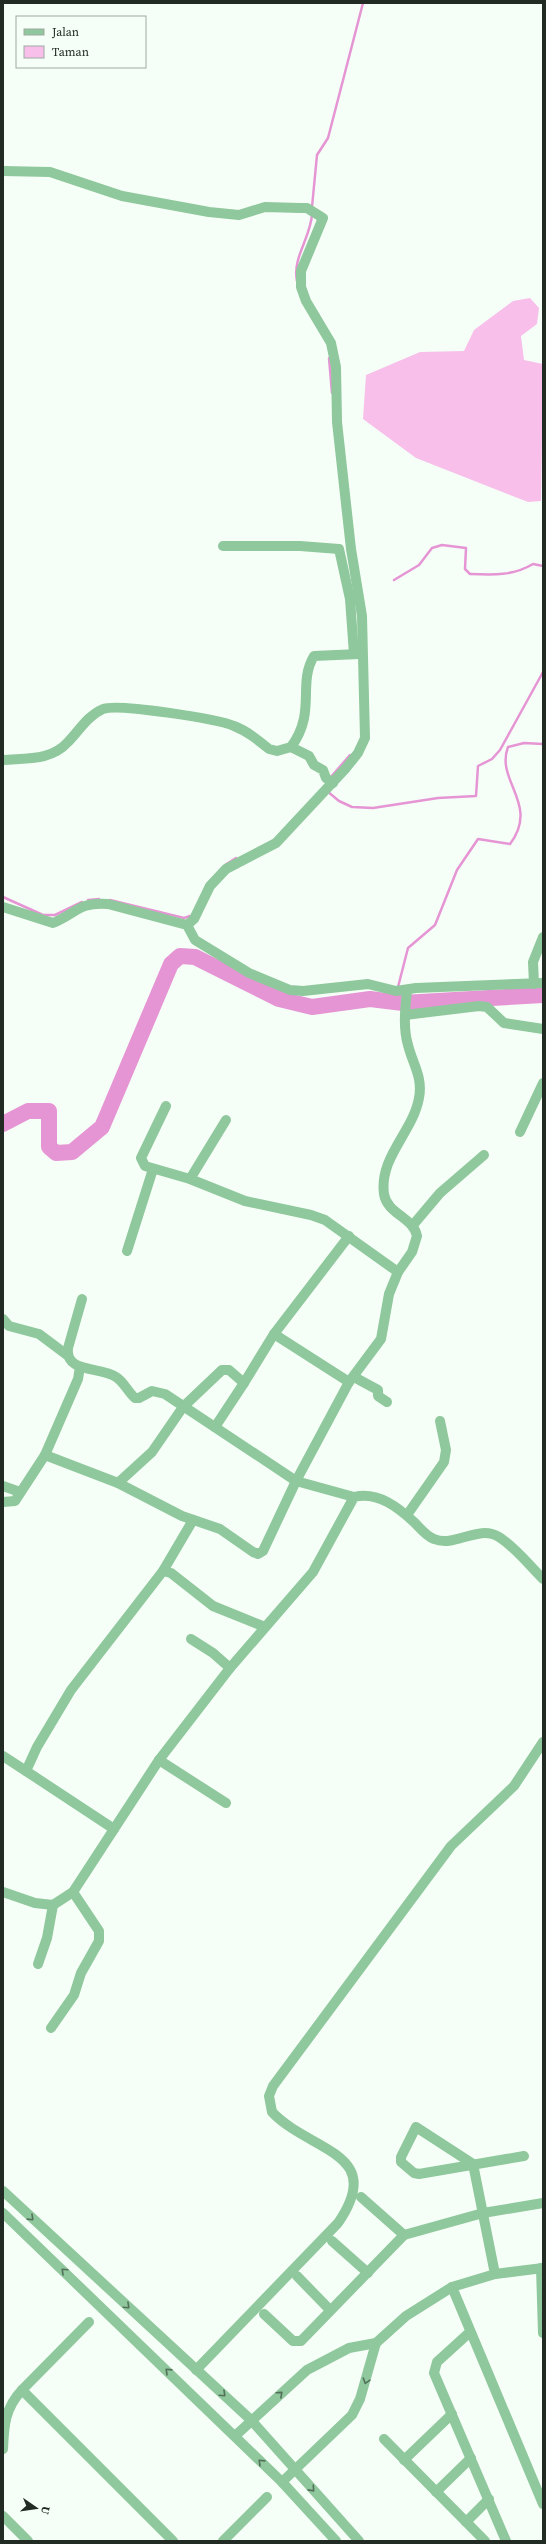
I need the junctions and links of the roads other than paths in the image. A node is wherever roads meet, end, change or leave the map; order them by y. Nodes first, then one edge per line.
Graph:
1 (3, 171) edge
2 (224, 546) dead end
3 (358, 654) junction
4 (290, 747) junction
5 (3, 760) edge
6 (329, 780) junction
7 (3, 907) edge
8 (187, 925) junction
9 (543, 937) edge
10 (538, 984) edge
11 (408, 991) junction
12 (405, 1015) junction
13 (543, 1029) edge
14 (543, 1083) edge
15 (166, 1106) dead end
16 (226, 1120) dead end
17 (520, 1132) dead end
18 (484, 1155) dead end
19 (154, 1169) junction
20 (190, 1179) junction
21 (413, 1225) junction
22 (349, 1236) junction
23 (127, 1251) dead end
24 (398, 1272) junction
25 (82, 1299) dead end
26 (6, 1322) edge
27 (274, 1334) junction
28 (3, 1335) edge
29 (67, 1355) junction
30 (80, 1367) junction
31 (351, 1379) junction
32 (244, 1383) junction
33 (387, 1402) dead end
34 (183, 1406) junction
35 (440, 1421) dead end
36 (215, 1427) junction
37 (45, 1455) junction
38 (296, 1481) junction
39 (118, 1483) junction
40 (3, 1486) edge
41 (20, 1492) junction
42 (354, 1497) junction
43 (3, 1502) edge
44 (407, 1515) junction
45 (193, 1520) junction
46 (163, 1571) junction
47 (543, 1579) edge
48 (265, 1627) junction
49 (191, 1639) dead end
50 (230, 1668) junction
51 (543, 1742) edge
52 (3, 1756) edge
53 (159, 1760) junction
54 (26, 1771) junction
55 (226, 1803) dead end
56 (114, 1829) junction
57 (3, 1892) edge
58 (73, 1892) junction
59 (53, 1905) junction
60 (38, 1964) dead end
61 (51, 2028) dead end
62 (524, 2156) dead end
63 (473, 2164) junction
64 (3, 2191) edge
65 (361, 2197) dead end
66 (543, 2203) edge
67 (3, 2213) edge
68 (483, 2213) junction
69 (404, 2235) junction
70 (332, 2241) dead end
71 (542, 2268) edge
72 (368, 2273) junction
73 (495, 2274) junction
74 (94, 2275) junction
75 (297, 2276) dead end
76 (81, 2287) junction
77 (452, 2287) junction
78 (330, 2310) junction
79 (264, 2314) dead end
80 (543, 2320) edge
81 (90, 2322) dead end
82 (470, 2332) junction
83 (543, 2333) edge
84 (376, 2343) junction
85 (196, 2370) junction
86 (22, 2390) junction
87 (452, 2414) junction
88 (251, 2420) junction
89 (235, 2436) junction
90 (384, 2439) dead end
91 (3, 2449) edge
92 (471, 2458) junction
93 (404, 2460) junction
94 (295, 2470) junction
95 (282, 2482) junction
96 (436, 2492) junction
97 (266, 2497) dead end
98 (489, 2499) junction
99 (543, 2504) edge
100 (3, 2516) edge
101 (466, 2522) junction
102 (28, 2541) edge
103 (173, 2541) edge
104 (222, 2541) edge
105 (336, 2541) edge
106 (359, 2541) edge
107 (484, 2541) edge
108 (506, 2541) edge

1 - 3 street
2 - 3 street
3 - 4 street
3 - 6 street
4 - 5 street
4 - 6 street
6 - 8 street
7 - 8 street
8 - 11 street
9 - 10 street
10 - 11 street
11 - 12 street
12 - 13 street
12 - 21 street
14 - 17 street
15 - 19 street
16 - 20 street
18 - 21 street
19 - 20 street
19 - 23 street
20 - 22 street
21 - 24 street
22 - 24 street
22 - 27 street
24 - 31 street
25 - 29 street
26 - 28 street
26 - 29 street
27 - 31 street
27 - 32 street
29 - 30 street
30 - 34 street
30 - 37 street
31 - 33 street
31 - 38 street
32 - 34 street
32 - 36 street
34 - 36 street
34 - 39 street
35 - 44 street
36 - 38 street
37 - 39 street
37 - 41 street
38 - 42 street
38 - 45 street
39 - 45 street
40 - 41 street
41 - 43 street
42 - 44 street
42 - 48 street
44 - 47 street
45 - 46 street
46 - 48 street
46 - 54 street
48 - 50 street
49 - 50 street
50 - 53 street
51 - 85 street
52 - 54 street
53 - 55 street
53 - 56 street
54 - 56 street
56 - 58 street
57 - 59 street
58 - 59 street
58 - 61 street
59 - 60 street
62 - 63 street
63 - 63 street
63 - 68 street
64 -> 74 street
65 - 69 street
66 - 68 street
76 -> 67 street
68 - 69 street
68 - 73 street
69 - 72 street
70 - 72 street
71 - 73 street
71 - 80 street
72 - 78 street
73 - 77 street
74 - 76 street
74 -> 85 street
75 - 78 street
89 -> 76 street
77 - 82 street
77 - 84 street
78 - 79 street
80 - 83 street
81 - 86 street
82 - 87 street
82 - 99 street
88 -> 84 street
84 -> 94 street
85 -> 88 street
86 - 91 street
86 - 103 street
87 - 92 street
87 - 93 street
88 - 89 street
88 - 94 street
95 -> 89 street
90 - 93 street
92 - 96 street
92 - 98 street
93 - 96 street
94 - 95 street
94 -> 106 street
95 - 105 street
96 - 101 street
97 - 104 street
98 - 101 street
98 - 108 street
100 - 102 street
101 - 107 street

